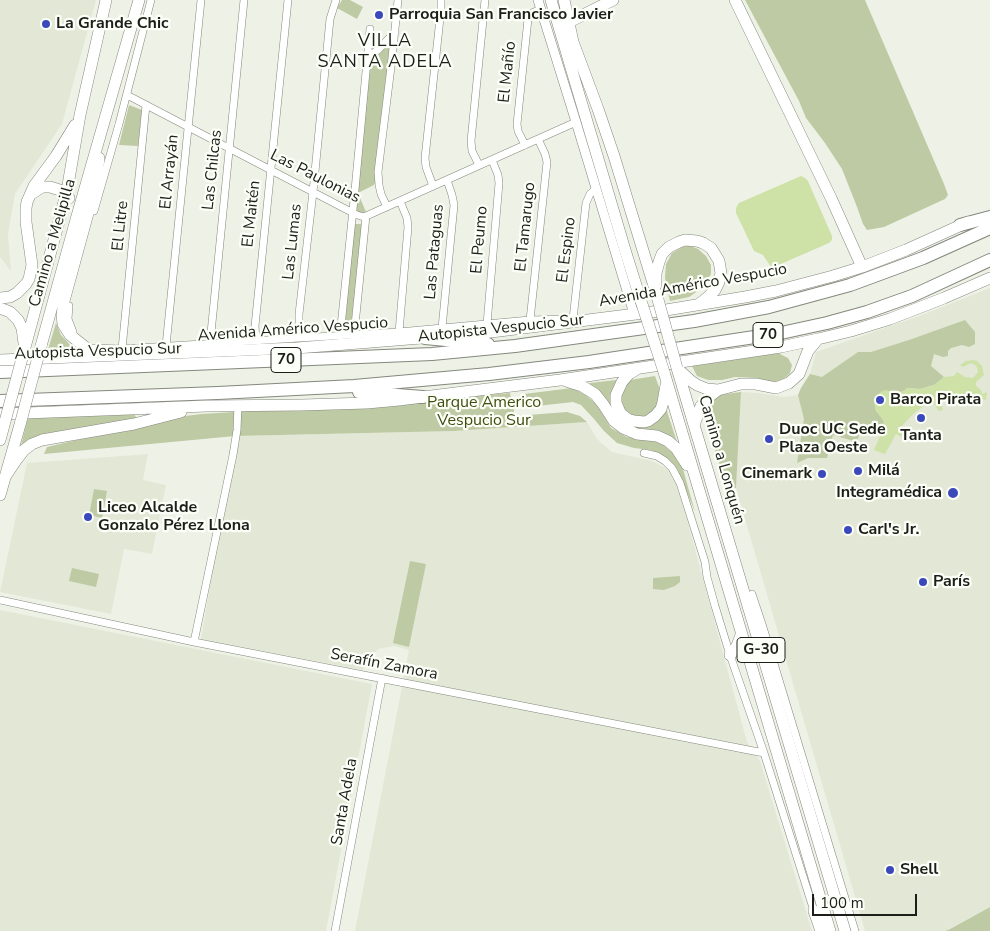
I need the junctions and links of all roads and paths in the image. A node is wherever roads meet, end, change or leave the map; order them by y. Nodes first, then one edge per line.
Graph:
1 (106, 0) edge
2 (139, 0) edge
3 (151, 0) edge
4 (201, 0) edge
5 (244, 0) edge
6 (288, 0) edge
7 (336, 0) edge
8 (398, 0) edge
9 (441, 0) edge
10 (485, 0) edge
11 (551, 0) edge
12 (564, 0) edge
13 (613, 0) edge
14 (735, 0) edge
15 (540, 5) edge
16 (564, 25) junction
17 (370, 29) dead end
18 (395, 31) junction
19 (367, 57) junction
20 (127, 95) junction
21 (146, 106) junction
22 (80, 115) junction
23 (576, 122) junction
24 (188, 127) junction
25 (99, 139) junction
26 (538, 139) junction
27 (525, 145) junction
28 (229, 148) junction
29 (492, 160) junction
30 (479, 166) junction
31 (271, 170) junction
32 (447, 180) junction
33 (433, 186) junction
34 (596, 190) junction
35 (313, 192) junction
36 (66, 194) junction
37 (28, 197) junction
38 (400, 201) junction
39 (387, 207) junction
40 (352, 212) junction
41 (990, 212) edge
42 (77, 216) junction
43 (366, 216) junction
44 (990, 217) edge
45 (960, 225) junction
46 (990, 228) edge
47 (990, 260) edge
48 (862, 267) junction
49 (990, 278) edge
50 (656, 295) junction
51 (0, 298) edge
52 (695, 306) junction
53 (0, 308) edge
54 (634, 314) junction
55 (573, 319) junction
56 (530, 320) junction
57 (596, 320) junction
58 (487, 324) junction
59 (442, 328) junction
60 (399, 332) junction
61 (354, 335) junction
62 (340, 336) junction
63 (299, 338) junction
64 (425, 338) junction
65 (256, 340) junction
66 (818, 340) junction
67 (210, 343) junction
68 (84, 346) junction
69 (166, 346) junction
70 (515, 346) junction
71 (781, 346) junction
72 (122, 349) junction
73 (24, 351) junction
74 (102, 356) junction
75 (0, 360) edge
76 (639, 368) junction
77 (678, 368) junction
78 (801, 370) junction
79 (0, 372) edge
80 (665, 376) junction
81 (560, 380) junction
82 (309, 389) junction
83 (718, 390) junction
84 (423, 397) junction
85 (0, 401) edge
86 (238, 405) junction
87 (207, 406) junction
88 (0, 414) edge
89 (694, 425) junction
90 (0, 439) edge
91 (644, 452) dead end
92 (5, 477) junction
93 (694, 478) junction
94 (0, 495) edge
95 (726, 534) junction
96 (752, 594) joint
97 (0, 600) edge
98 (741, 635) junction
99 (194, 642) junction
100 (730, 655) junction
101 (382, 678) junction
102 (764, 753) junction
103 (814, 911) joint
104 (335, 931) edge
105 (821, 931) edge
106 (830, 931) edge
107 (845, 931) edge
108 (855, 931) edge

1 - 22 main road, Camino a Melipilla
2 - 25 main road, Camino a Melipilla
3 - 20 street, Camino a Melipilla
4 - 24 street, El Arrayán
5 - 28 street, Las Chilcas
6 - 31 street, El Maitén
7 - 35 street, Las Lumas
8 - 18 street
9 - 33 street
10 - 30 street
11 - 16 main road, Camino a Lonquén
12 - 16 main road, Camino a Lonquén
13 - 16 main road
14 - 48 main road
15 - 23 street
15 - 27 street, El Mañío
16 - 50 main road, Camino a Lonquén
16 - 80 main road, Camino a Lonquén, bridge
17 - 19 street
18 - 19 street
18 - 39 street
19 - 40 street
20 - 21 street, Las Paulonias
20 - 68 street, Camino a Melipilla
21 - 24 street, Las Paulonias
21 - 72 street, El Litre
22 - 36 main road, Camino a Melipilla
22 - 37 main road
23 - 26 street, Las Paulonias
23 - 34 street
24 - 28 street, Las Paulonias
24 - 69 street, El Arrayán
25 - 42 main road, Camino a Melipilla
25 - 68 main road
26 - 27 street, Las Paulonias
26 - 56 street, El Tamarugo
27 - 29 street, Las Paulonias
28 - 31 street, Las Paulonias
28 - 67 street, Las Chilcas
29 - 30 street, Las Paulonias
29 - 58 street, El Peumo
30 - 32 street, Las Paulonias
31 - 35 street, Las Paulonias
31 - 65 street, El Maitén
32 - 33 street, Las Paulonias
32 - 59 street, Las Pataguas
33 - 38 street, Las Paulonias
34 - 54 street
34 - 55 street, El Espino
35 - 40 street, Las Paulonias
35 - 63 street, Las Lumas
36 - 37 main road
36 - 42 main road
36 - 73 main road, Camino a Melipilla
37 - 51 main road
38 - 39 street, Las Paulonias
38 - 60 street
39 - 43 street, Las Paulonias
40 - 43 street, Las Paulonias
40 - 62 street
41 - 45 main road, Avenida Américo Vespucio
42 - 92 main road, Camino a Melipilla, bridge
43 - 61 street
44 - 45 highway
45 - 48 main road, Avenida Américo Vespucio
46 - 70 highway, Autopista Vespucio Sur / 70
47 - 82 highway, 70
48 - 52 main road, Avenida Américo Vespucio
49 - 66 main road
50 - 52 main road
50 - 77 main road, Camino a Lonquén, bridge
52 - 54 main road, Avenida Américo Vespucio
53 - 73 main road
54 - 57 main road, Avenida Américo Vespucio
55 - 56 street, Avenida Américo Vespucio
55 - 57 main road
56 - 58 street, Avenida Américo Vespucio
57 - 64 main road, Avenida Américo Vespucio
58 - 59 street, Avenida Américo Vespucio
59 - 60 street, Avenida Américo Vespucio
60 - 61 street, Avenida Américo Vespucio
61 - 62 street, Avenida Américo Vespucio
62 - 63 street, Avenida Américo Vespucio
63 - 65 street, Avenida Américo Vespucio
64 - 70 highway
64 - 74 main road, Avenida Américo Vespucio
65 - 67 street, Avenida Américo Vespucio
66 - 71 main road
66 - 78 main road
67 - 69 street, Avenida Américo Vespucio
68 - 72 street, Avenida Américo Vespucio
68 - 74 main road
69 - 72 street, Avenida Américo Vespucio
70 - 79 highway, Autopista Vespucio Sur / 70
71 - 76 main road
71 - 78 main road
73 - 90 main road, Camino a Melipilla, bridge
74 - 75 main road, Avenida Américo Vespucio
76 - 80 main road
76 - 81 main road
77 - 83 main road
77 - 89 main road, Camino a Lonquén / G-30
78 - 83 main road
80 - 93 main road, Camino a Lonquén / G-30
81 - 84 main road
81 - 93 main road
82 - 84 highway
82 - 85 highway, 70
83 - 89 main road
84 - 86 main road
86 - 87 main road
86 - 99 street
87 - 88 main road
87 - 92 main road
89 - 95 main road, Camino a Lonquén / G-30
91 - 100 street
92 - 94 main road, Camino a Melipilla
93 - 98 main road, Camino a Lonquén / G-30
95 - 96 main road
95 - 107 main road, Camino a Lonquén / G-30
96 - 108 street
97 - 99 street, Serafín Zamora
98 - 100 main road
98 - 106 main road, Camino a Lonquén / G-30
99 - 101 street, Serafín Zamora
100 - 102 street
101 - 102 street, Serafín Zamora
101 - 104 street, Santa Adela
102 - 103 street
103 - 105 main road

